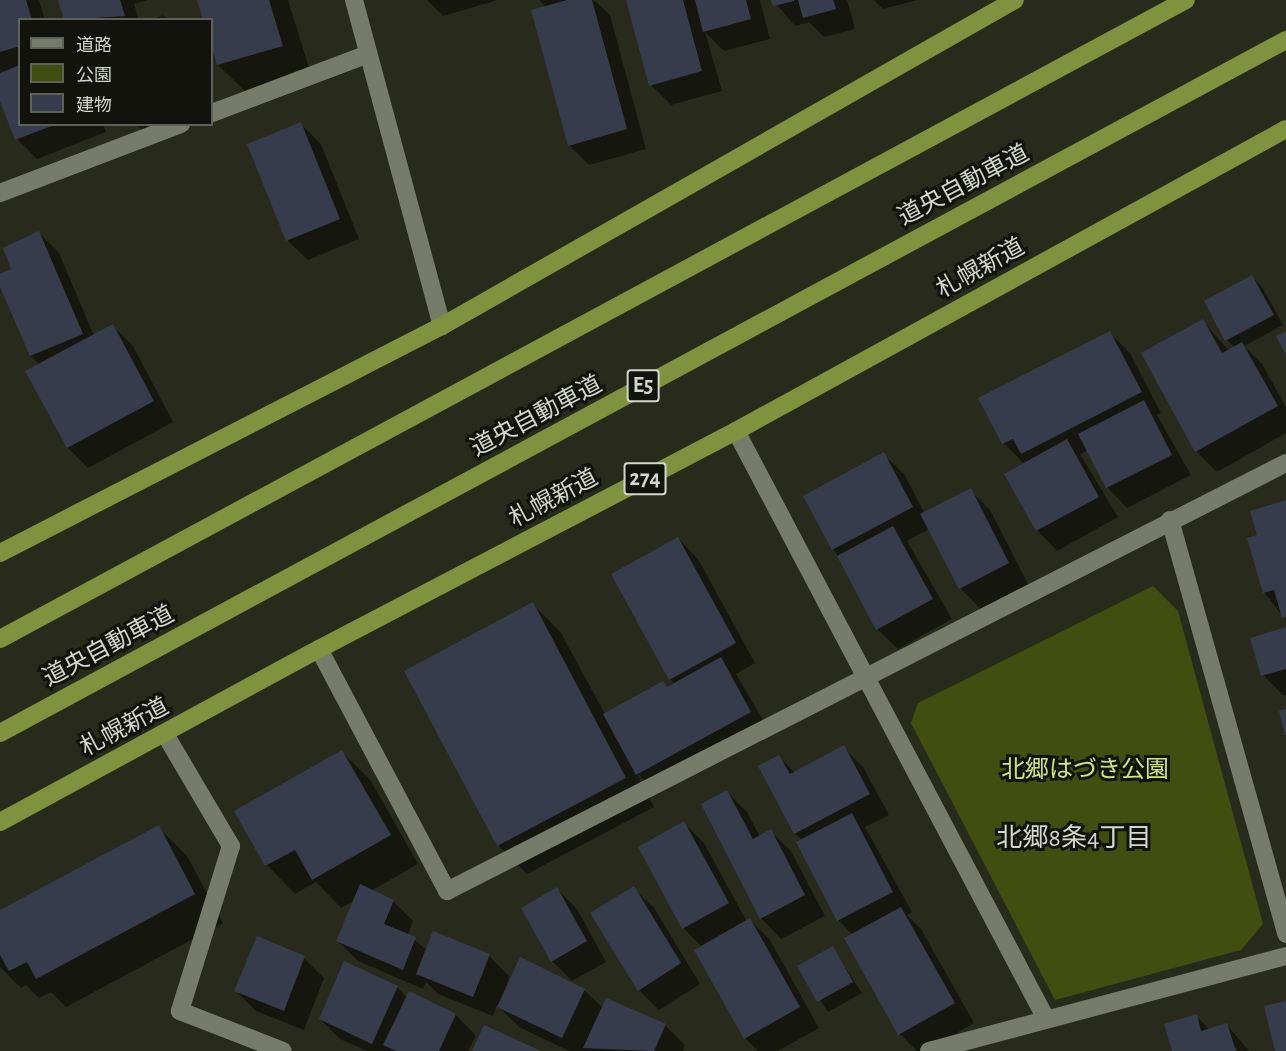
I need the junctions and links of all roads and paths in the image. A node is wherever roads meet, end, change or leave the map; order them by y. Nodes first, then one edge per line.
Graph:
1 (354, 0) edge
2 (1015, 0) edge
3 (1186, 0) edge
4 (1286, 40) edge
5 (368, 54) junction
6 (213, 113) edge
7 (176, 126) edge
8 (1286, 129) edge
9 (0, 193) edge
10 (442, 326) junction
11 (736, 431) junction
12 (1286, 464) edge
13 (1170, 520) junction
14 (0, 554) edge
15 (0, 639) edge
16 (319, 649) junction
17 (865, 676) junction
18 (0, 733) edge
19 (165, 734) junction
20 (0, 822) edge
21 (1286, 934) edge
22 (1286, 956) edge
23 (1046, 1019) junction
24 (283, 1051) edge
25 (929, 1051) edge

1 - 5 street
2 - 10 highway
3 - 15 highway
4 - 18 highway, 道央自動車道 / E5
5 - 6 street
5 - 10 street
7 - 9 street
8 - 11 highway, 札幌新道 / 274
10 - 14 highway
11 - 16 highway, 札幌新道 / 274
11 - 17 street
12 - 13 street
13 - 17 street
13 - 21 street
16 - 17 street
16 - 19 highway, 札幌新道 / 274
17 - 23 street
19 - 20 highway, 札幌新道 / 274
19 - 24 street
22 - 23 street
23 - 25 street

